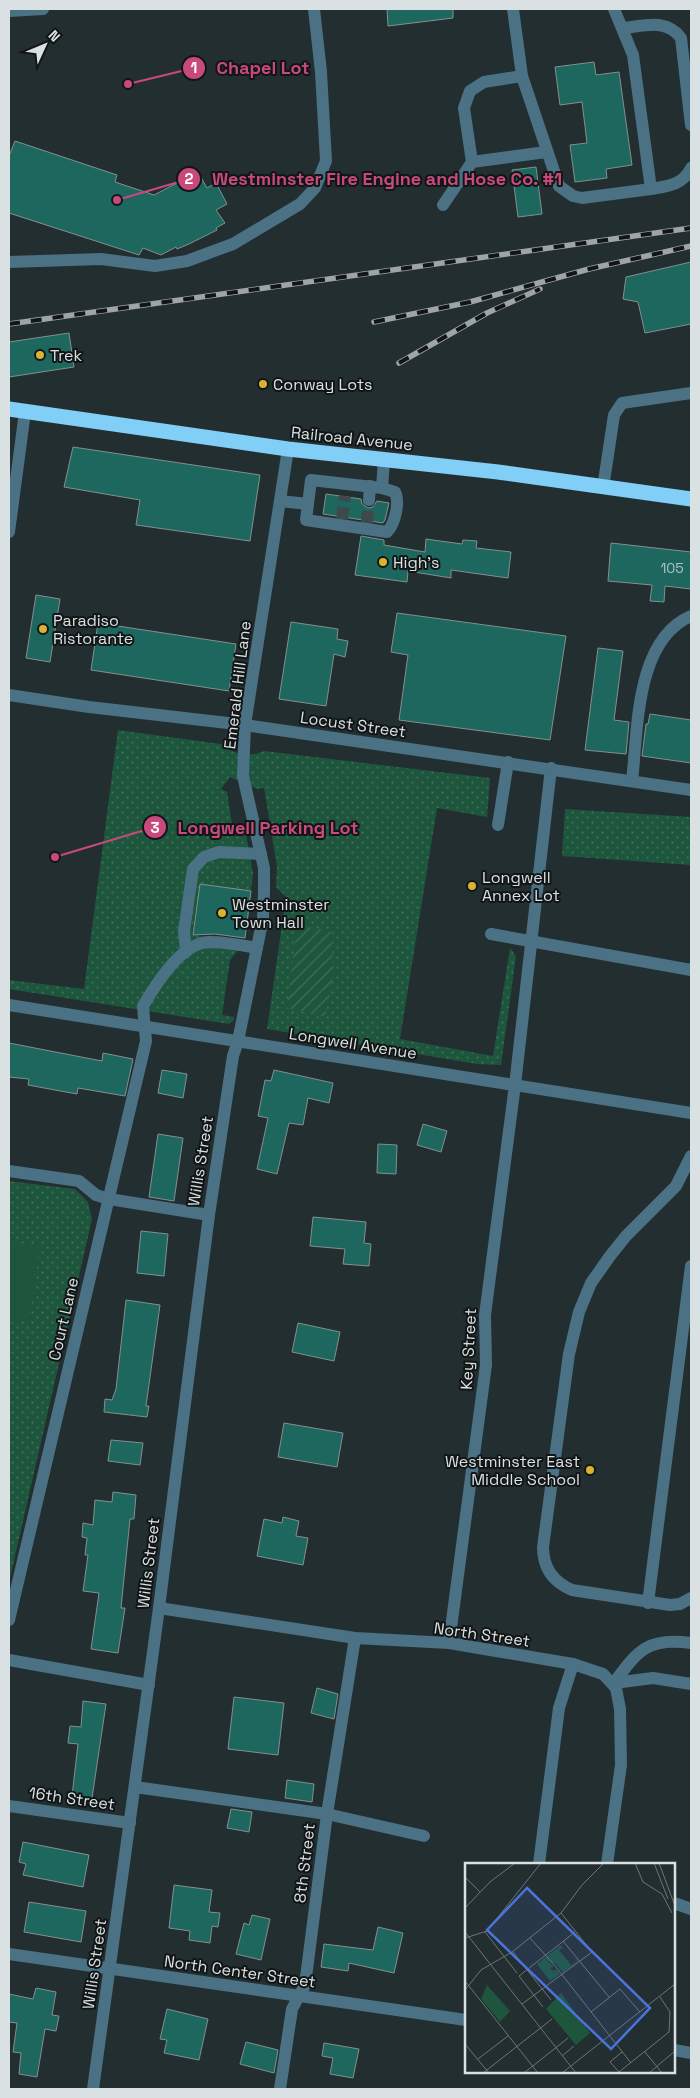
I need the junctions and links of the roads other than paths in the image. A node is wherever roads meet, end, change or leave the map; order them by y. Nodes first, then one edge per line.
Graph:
1 (43, 9) edge
2 (314, 9) edge
3 (513, 9) edge
4 (614, 9) edge
5 (9, 11) edge
6 (623, 28) junction
7 (522, 76) junction
8 (691, 126) edge
9 (546, 152) junction
10 (472, 162) junction
11 (691, 168) edge
12 (651, 189) junction
13 (443, 205) dead end
14 (9, 262) edge
15 (691, 393) edge
16 (9, 409) edge
17 (25, 412) junction
18 (288, 449) junction
19 (384, 460) junction
20 (376, 487) junction
21 (603, 488) junction
22 (691, 499) edge
23 (369, 500) tunnel mouth
24 (280, 501) junction
25 (308, 504) junction
26 (9, 532) edge
27 (691, 616) edge
28 (9, 695) edge
29 (245, 725) junction
30 (508, 762) junction
31 (551, 768) junction
32 (632, 781) junction
33 (691, 790) edge
34 (498, 826) dead end
35 (261, 854) junction
36 (491, 934) dead end
37 (531, 942) junction
38 (256, 948) junction
39 (186, 952) junction
40 (691, 970) edge
41 (9, 1005) edge
42 (144, 1026) junction
43 (238, 1041) junction
44 (515, 1085) junction
45 (691, 1113) edge
46 (691, 1156) edge
47 (9, 1171) edge
48 (109, 1200) junction
49 (209, 1214) junction
50 (690, 1270) edge
51 (686, 1347) edge
52 (691, 1598) edge
53 (648, 1602) junction
54 (159, 1608) junction
55 (9, 1620) edge
56 (355, 1638) junction
57 (691, 1643) edge
58 (449, 1644) junction
59 (9, 1660) edge
60 (573, 1664) junction
61 (614, 1683) junction
62 (691, 1684) edge
63 (148, 1685) junction
64 (135, 1788) junction
65 (9, 1806) edge
66 (327, 1814) junction
67 (130, 1823) junction
68 (424, 1836) dead end
69 (539, 1863) edge
70 (607, 1863) edge
71 (675, 1904) edge
72 (691, 1909) edge
73 (9, 1954) edge
74 (109, 1969) junction
75 (298, 1995) junction
76 (465, 2020) edge
77 (675, 2050) edge
78 (691, 2053) edge
79 (93, 2089) edge
80 (280, 2089) edge

1 - 5 street
2 - 14 street
3 - 7 street
4 - 6 street
6 - 8 street
6 - 12 street
7 - 9 street
7 - 10 street
9 - 10 street
9 - 12 street
10 - 13 street
11 - 12 street
15 - 21 street
16 - 17 highway, Railroad Avenue
17 - 18 highway, Railroad Avenue
17 - 26 street
18 - 19 highway, Railroad Avenue
18 - 24 street, Emerald Hill Lane
19 - 20 street
19 - 21 highway, Railroad Avenue
20 - 23 street
20 - 25 street
20 - 25 street
21 - 22 highway, Railroad Avenue
24 - 25 street
24 - 29 street, Emerald Hill Lane
27 - 32 street
28 - 29 street, Locust Street
29 - 30 street, Locust Street
29 - 35 street, Emerald Hill Lane
30 - 31 street, Locust Street
30 - 34 street
31 - 32 street, Locust Street
31 - 37 street, Key Street
32 - 33 street, Locust Street
35 - 38 street, Emerald Hill Lane
35 - 39 street
36 - 37 street
37 - 40 street
37 - 44 street, Key Street
38 - 39 street
38 - 43 street, Emerald Hill Lane
39 - 42 street, Court Lane
41 - 42 street, Longwell Avenue
42 - 43 street, Longwell Avenue
42 - 48 street, Court Lane
43 - 44 street, Longwell Avenue
43 - 49 street, Willis Street
44 - 45 street, Longwell Avenue
44 - 58 street, Key Street
46 - 53 street
47 - 48 street
48 - 49 street
48 - 55 street, Court Lane
49 - 54 street, Willis Street
50 - 51 street
51 - 53 street
52 - 53 street
54 - 56 street, North Street
54 - 63 street, Willis Street
56 - 58 street, North Street
56 - 66 street, 8th Street
57 - 61 street
58 - 60 street, North Street
59 - 63 street
60 - 61 street, North Street
60 - 69 street
61 - 62 street
61 - 70 street
63 - 64 street, Willis Street
64 - 66 street
64 - 67 street, Willis Street
65 - 67 street, 16th Street
66 - 68 street
66 - 75 street, 8th Street
67 - 74 street, Willis Street
71 - 72 street
73 - 74 street, North Center Street
74 - 75 street, North Center Street
74 - 79 street, Willis Street
75 - 76 street, North Center Street
75 - 80 street, 8th Street
77 - 78 street

